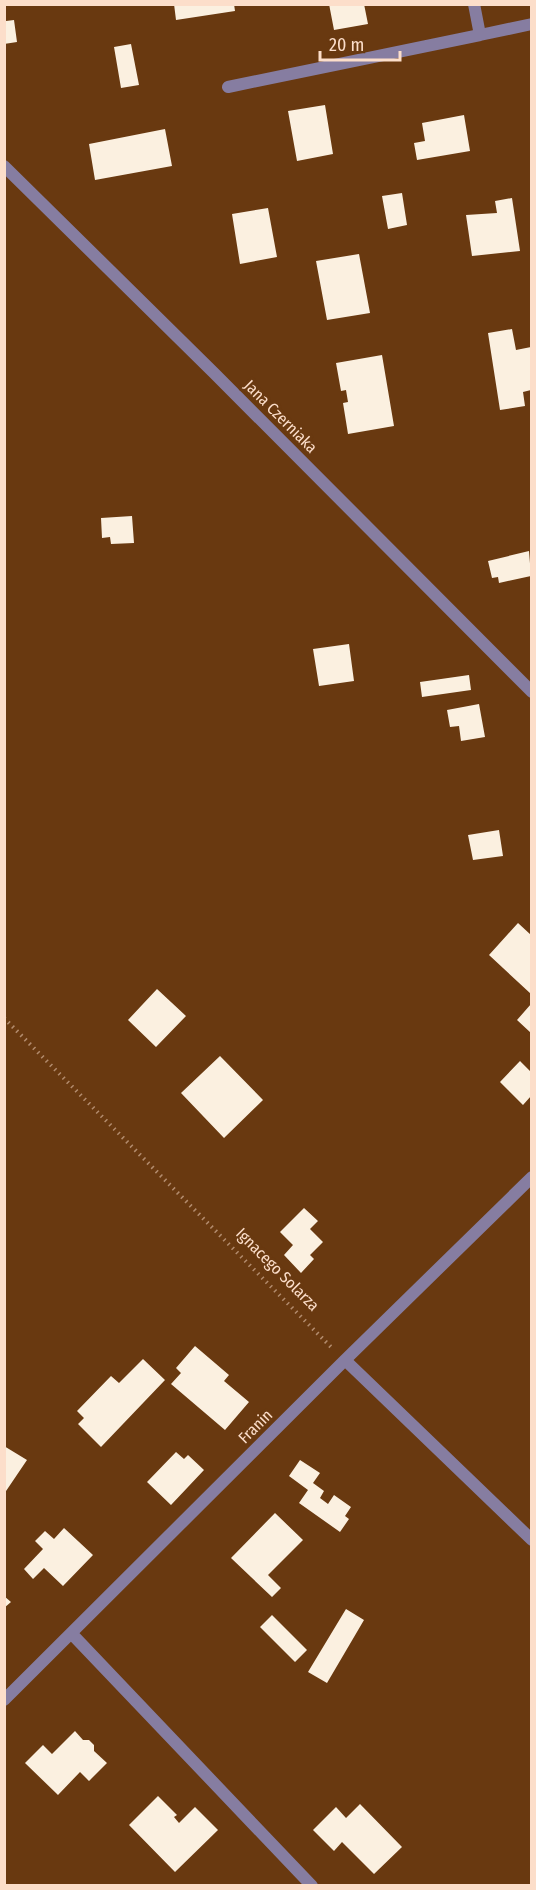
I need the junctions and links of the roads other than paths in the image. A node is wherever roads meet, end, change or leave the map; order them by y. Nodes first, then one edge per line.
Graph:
1 (474, 4) edge
2 (531, 24) edge
3 (480, 35) junction
4 (228, 87) dead end
5 (4, 166) edge
6 (531, 692) edge
7 (531, 1177) edge
8 (345, 1360) junction
9 (531, 1540) edge
10 (71, 1633) junction
11 (4, 1700) edge
12 (312, 1886) edge

1 - 3 street
2 - 3 street
3 - 4 street
5 - 6 street, Jana Czerniaka
7 - 8 street, Franin
8 - 9 street
8 - 10 street, Franin
10 - 11 street, Franin
10 - 12 street

